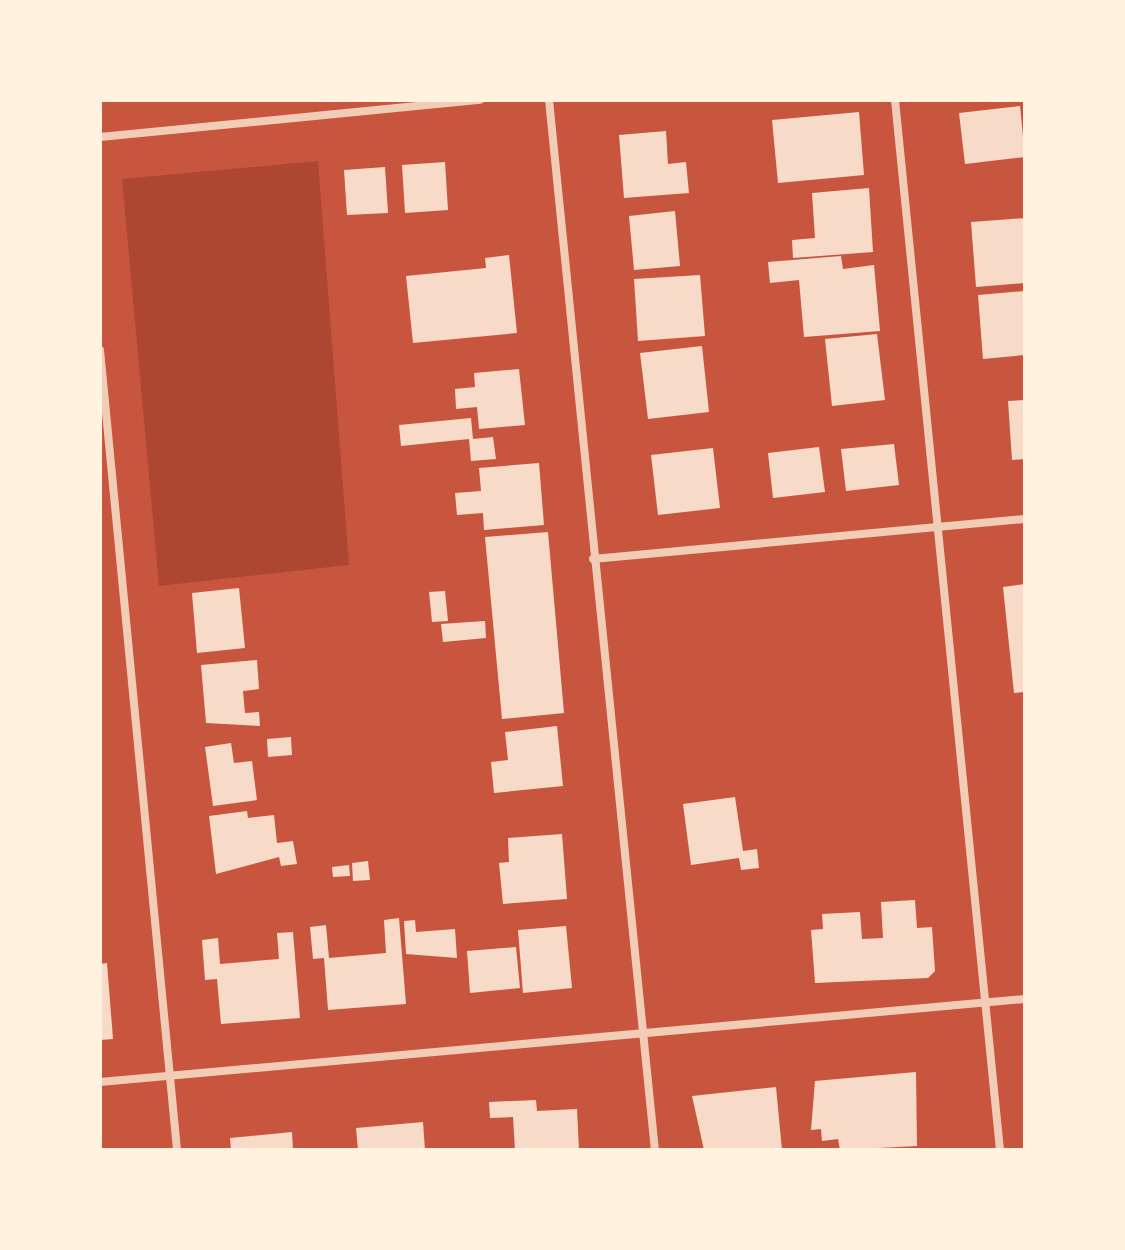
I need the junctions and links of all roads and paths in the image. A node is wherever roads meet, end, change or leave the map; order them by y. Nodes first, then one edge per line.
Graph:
1 (480, 100) edge
2 (549, 100) edge
3 (895, 100) edge
4 (100, 137) edge
5 (100, 350) edge
6 (1025, 519) edge
7 (941, 527) junction
8 (593, 559) junction
9 (1025, 999) edge
10 (988, 1002) junction
11 (646, 1033) junction
12 (169, 1075) junction
13 (100, 1082) edge
14 (177, 1150) edge
15 (655, 1150) edge
16 (1000, 1150) edge

1 - 4 street
2 - 8 street
3 - 7 street
5 - 12 street
6 - 7 street
7 - 8 street
7 - 10 street
8 - 11 street
9 - 10 street
10 - 11 street
10 - 16 street
11 - 12 street
11 - 15 street
12 - 13 street
12 - 14 street

